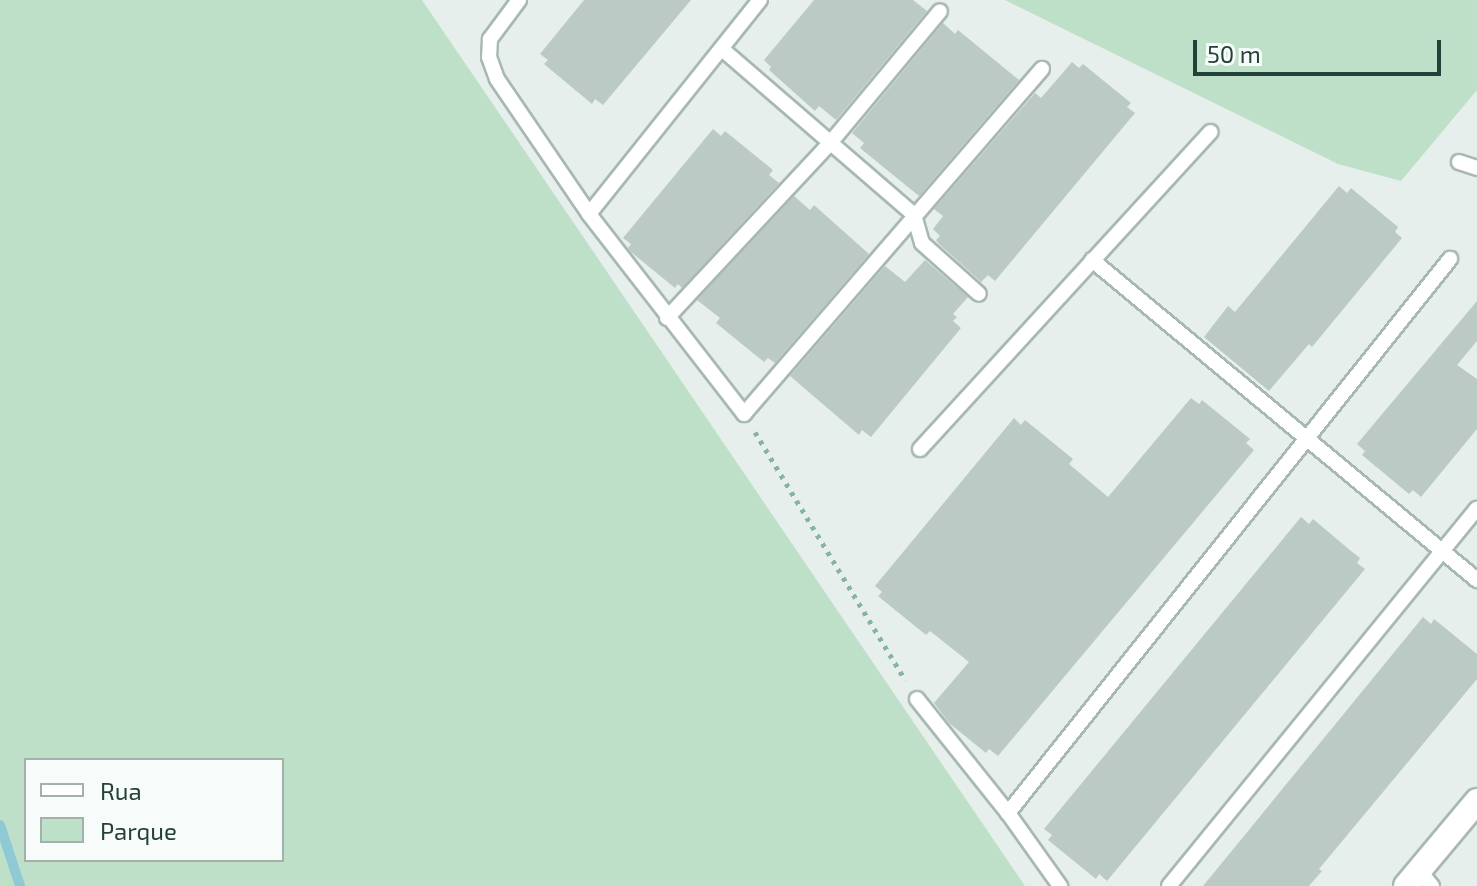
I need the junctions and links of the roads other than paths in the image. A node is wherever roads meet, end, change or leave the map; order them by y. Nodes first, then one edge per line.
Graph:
1 (519, 0) edge
2 (760, 0) edge
3 (940, 11) dead end
4 (722, 49) junction
5 (1042, 69) dead end
6 (1210, 132) dead end
7 (831, 142) junction
8 (1459, 162) dead end
9 (1477, 168) edge
10 (589, 214) junction
11 (914, 215) junction
12 (1450, 259) dead end
13 (1092, 260) junction
14 (979, 294) dead end
15 (667, 318) junction
16 (1305, 439) junction
17 (920, 449) dead end
18 (1477, 509) edge
19 (1443, 552) junction
20 (1477, 580) edge
21 (917, 699) road end
22 (1477, 801) edge
23 (1008, 813) junction
24 (1419, 881) edge
25 (1060, 886) edge
26 (1169, 886) edge

1 - 10 lane
2 - 4 lane
3 - 7 lane
4 - 7 lane
4 - 10 lane
5 - 11 lane
6 - 13 lane
7 - 11 lane
7 - 15 lane
8 - 9 lane
10 - 15 lane
11 - 14 lane
11 - 15 lane
12 - 16 lane
13 - 16 lane
13 - 17 lane
16 - 19 lane
16 - 23 lane
18 - 19 lane
19 - 20 lane
19 - 26 lane
21 - 23 lane
22 - 24 street
23 - 25 lane

